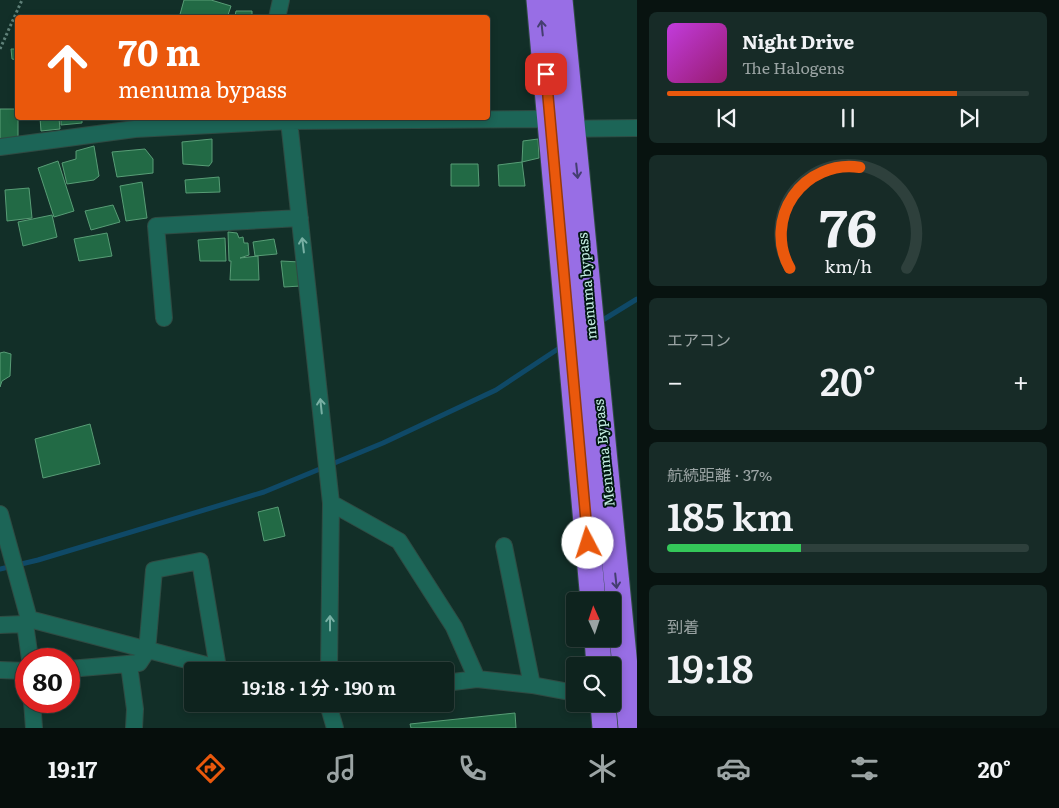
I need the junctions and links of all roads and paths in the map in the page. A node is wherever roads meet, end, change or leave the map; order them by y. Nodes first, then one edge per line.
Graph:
1 (22, 0) edge
2 (281, 0) edge
3 (539, 0) edge
4 (560, 0) edge
5 (15, 15) edge
6 (15, 15) edge
7 (278, 15) edge
8 (0, 48) edge
9 (490, 119) edge
10 (279, 120) edge
11 (636, 128) edge
12 (562, 129) junction
13 (0, 147) edge
14 (300, 218) junction
15 (570, 218) joint
16 (164, 318) dead end
17 (583, 363) junction
18 (331, 503) junction
19 (0, 514) edge
20 (504, 546) dead end
21 (593, 592) edge
22 (27, 622) junction
23 (0, 625) edge
24 (29, 648) edge
25 (147, 651) junction
26 (191, 662) edge
27 (221, 662) edge
28 (329, 662) edge
29 (129, 665) junction
30 (80, 668) edge
31 (0, 670) edge
32 (15, 671) edge
33 (477, 679) junction
34 (454, 682) edge
35 (532, 685) junction
36 (566, 691) edge
37 (626, 692) edge
38 (330, 712) edge
39 (604, 712) edge
40 (33, 713) edge
41 (34, 728) edge
42 (134, 728) edge
43 (335, 728) edge
44 (605, 728) edge
45 (631, 728) edge

1 - 6 path
2 - 7 street
12 -> 3 highway, Menuma Bypass
4 - 12 highway, Menuma Bypass
5 - 8 path
9 - 12 street
10 - 13 street
10 - 14 street
11 - 12 street
12 - 15 highway, Menuma Bypass
14 - 16 street
18 -> 14 street
15 - 17 highway, menuma bypass
17 - 21 highway, Menuma Bypass
17 -> 37 highway, Menuma Bypass
28 -> 18 street
18 - 33 street
19 - 22 street
20 - 35 street
22 - 23 street
22 - 24 street
22 - 25 street
25 - 26 street
25 - 27 street
25 - 29 street
29 - 30 street
29 - 42 street
31 - 32 street
33 - 34 street
33 - 35 street
35 - 36 street
37 - 45 highway, Menuma Bypass
38 - 43 street
39 - 44 highway
40 - 41 street

